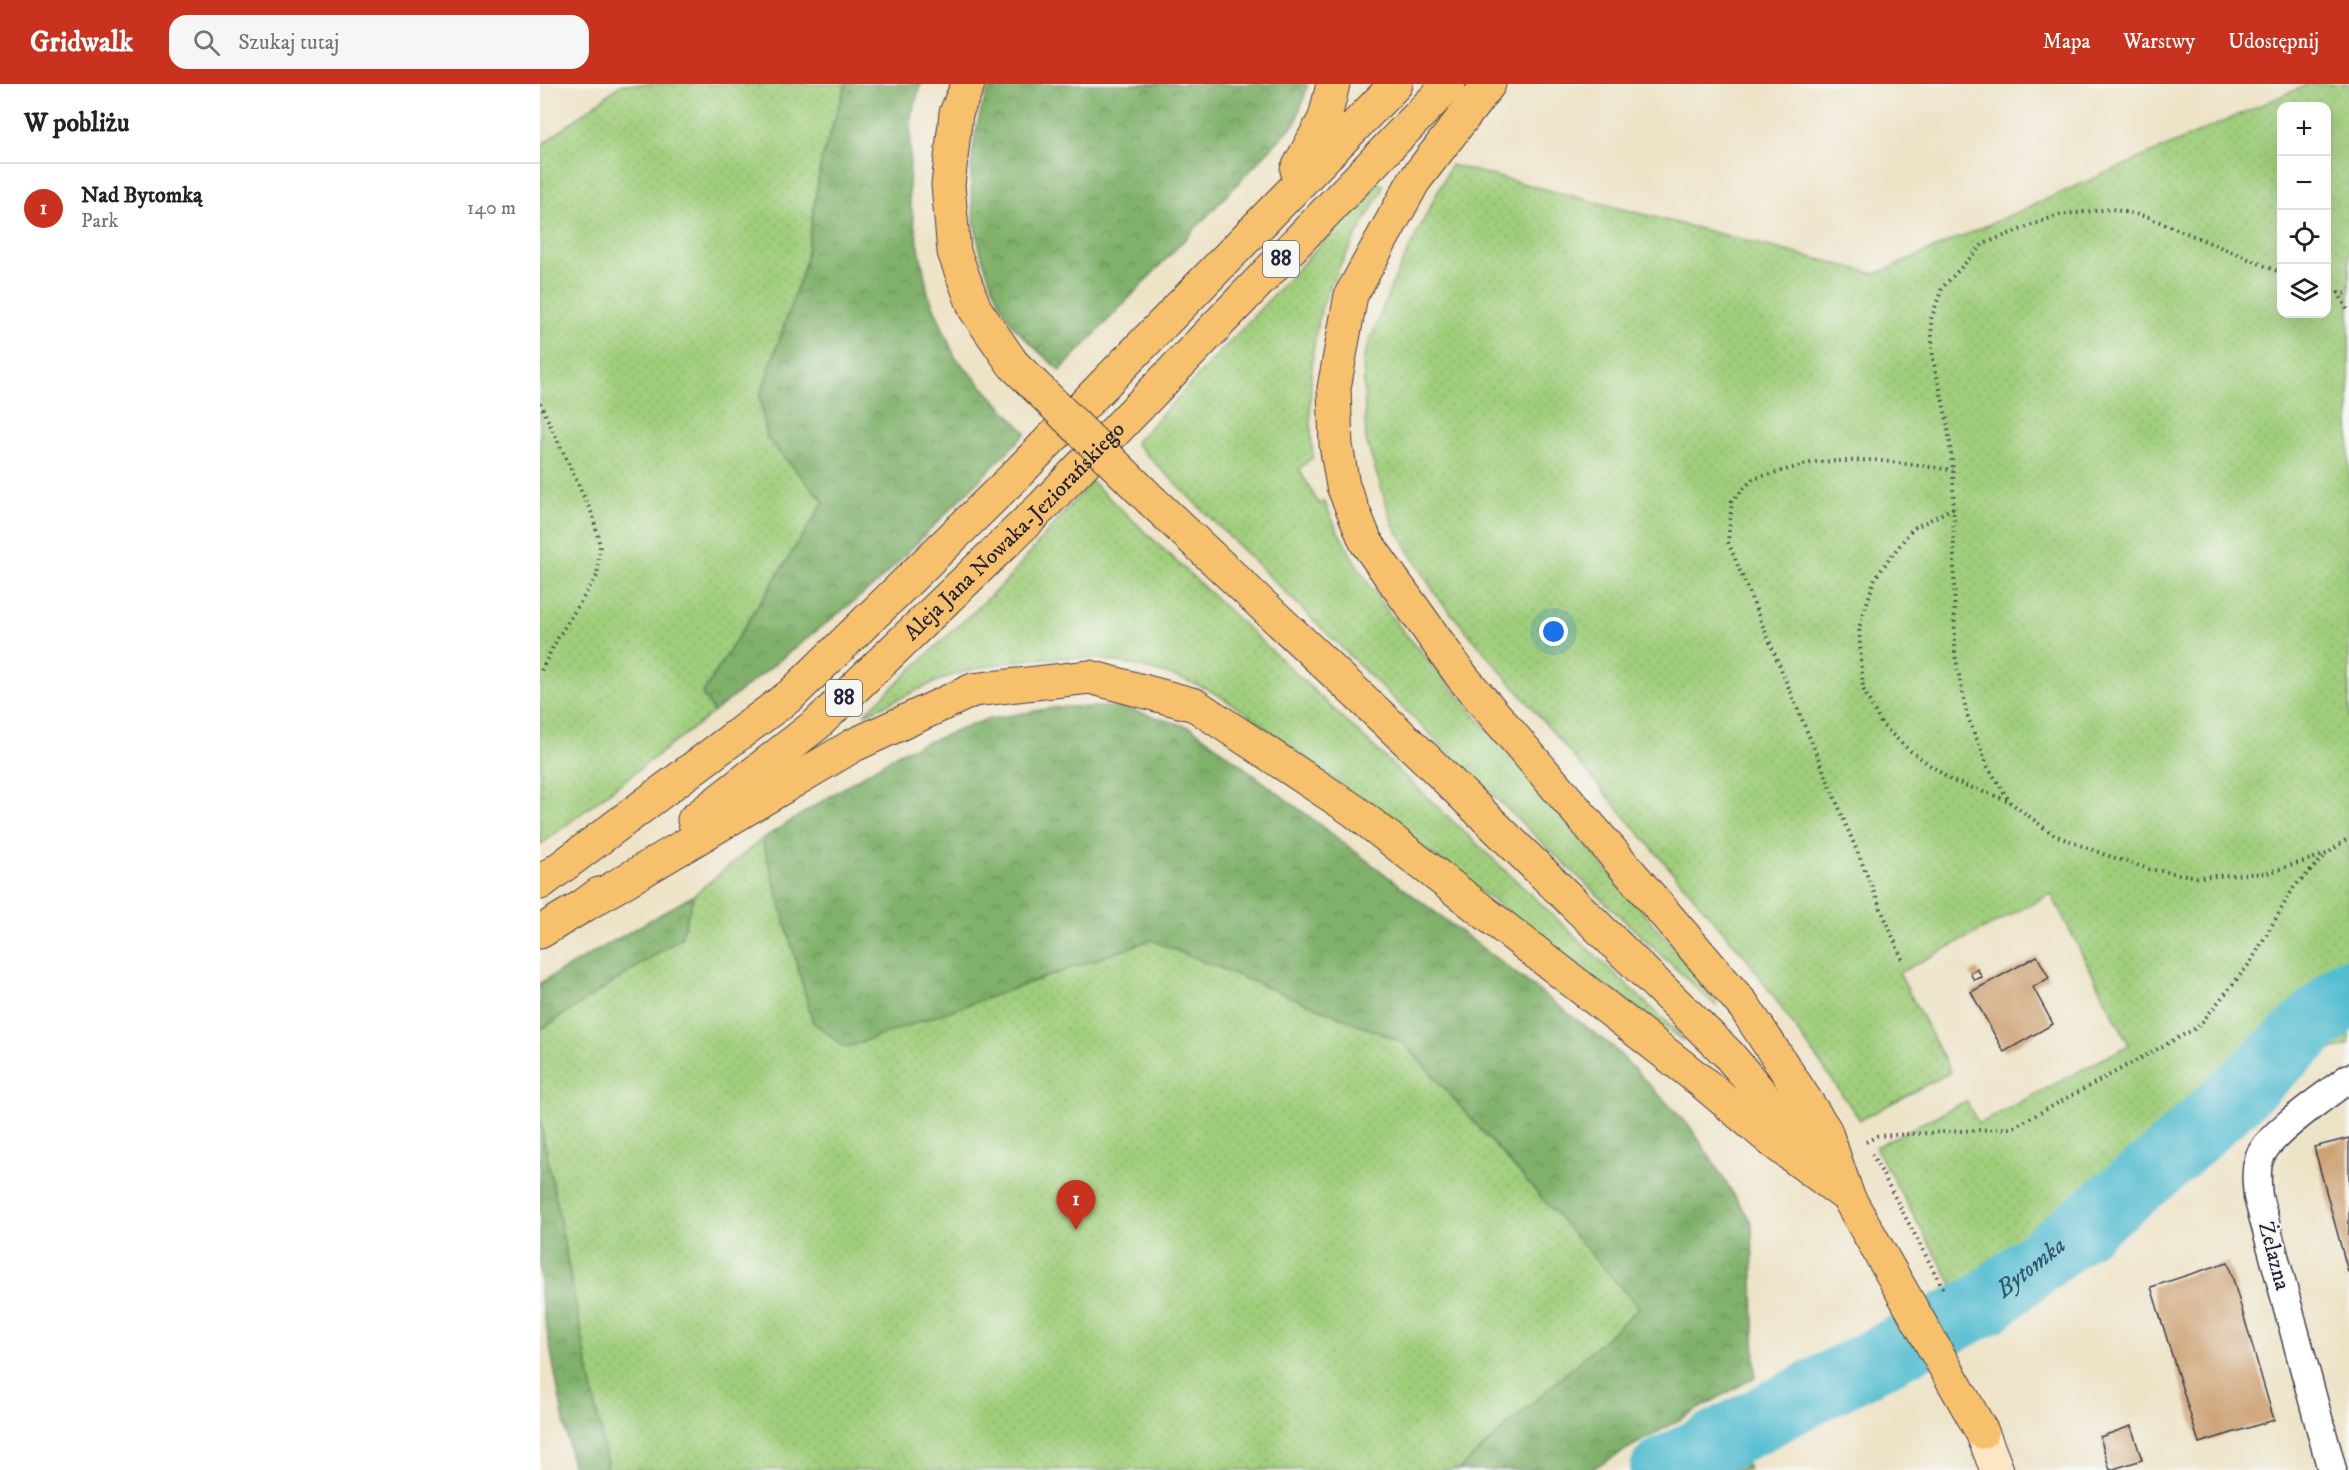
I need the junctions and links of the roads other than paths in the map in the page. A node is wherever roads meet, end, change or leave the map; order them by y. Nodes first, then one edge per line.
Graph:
1 (968, 84) edge
2 (1333, 84) edge
3 (1396, 84) edge
4 (1449, 84) edge
5 (1489, 84) edge
6 (1277, 206) junction
7 (540, 883) edge
8 (583, 906) junction
9 (540, 932) edge
10 (2349, 1078) edge
11 (1848, 1197) junction
12 (1997, 1470) edge
13 (2332, 1470) edge

1 - 11 main road, bridge
2 - 6 main road
3 - 6 main road, Aleja Jana Nowaka-Jeziorańskiego / 88
4 - 8 main road, Aleja Jana Nowaka-Jeziorańskiego / 88
5 - 11 main road
6 - 7 main road, Aleja Jana Nowaka-Jeziorańskiego / 88
8 - 9 main road, Aleja Jana Nowaka-Jeziorańskiego / 88
8 - 11 main road
10 - 13 street, Żelazna
11 - 12 main road

